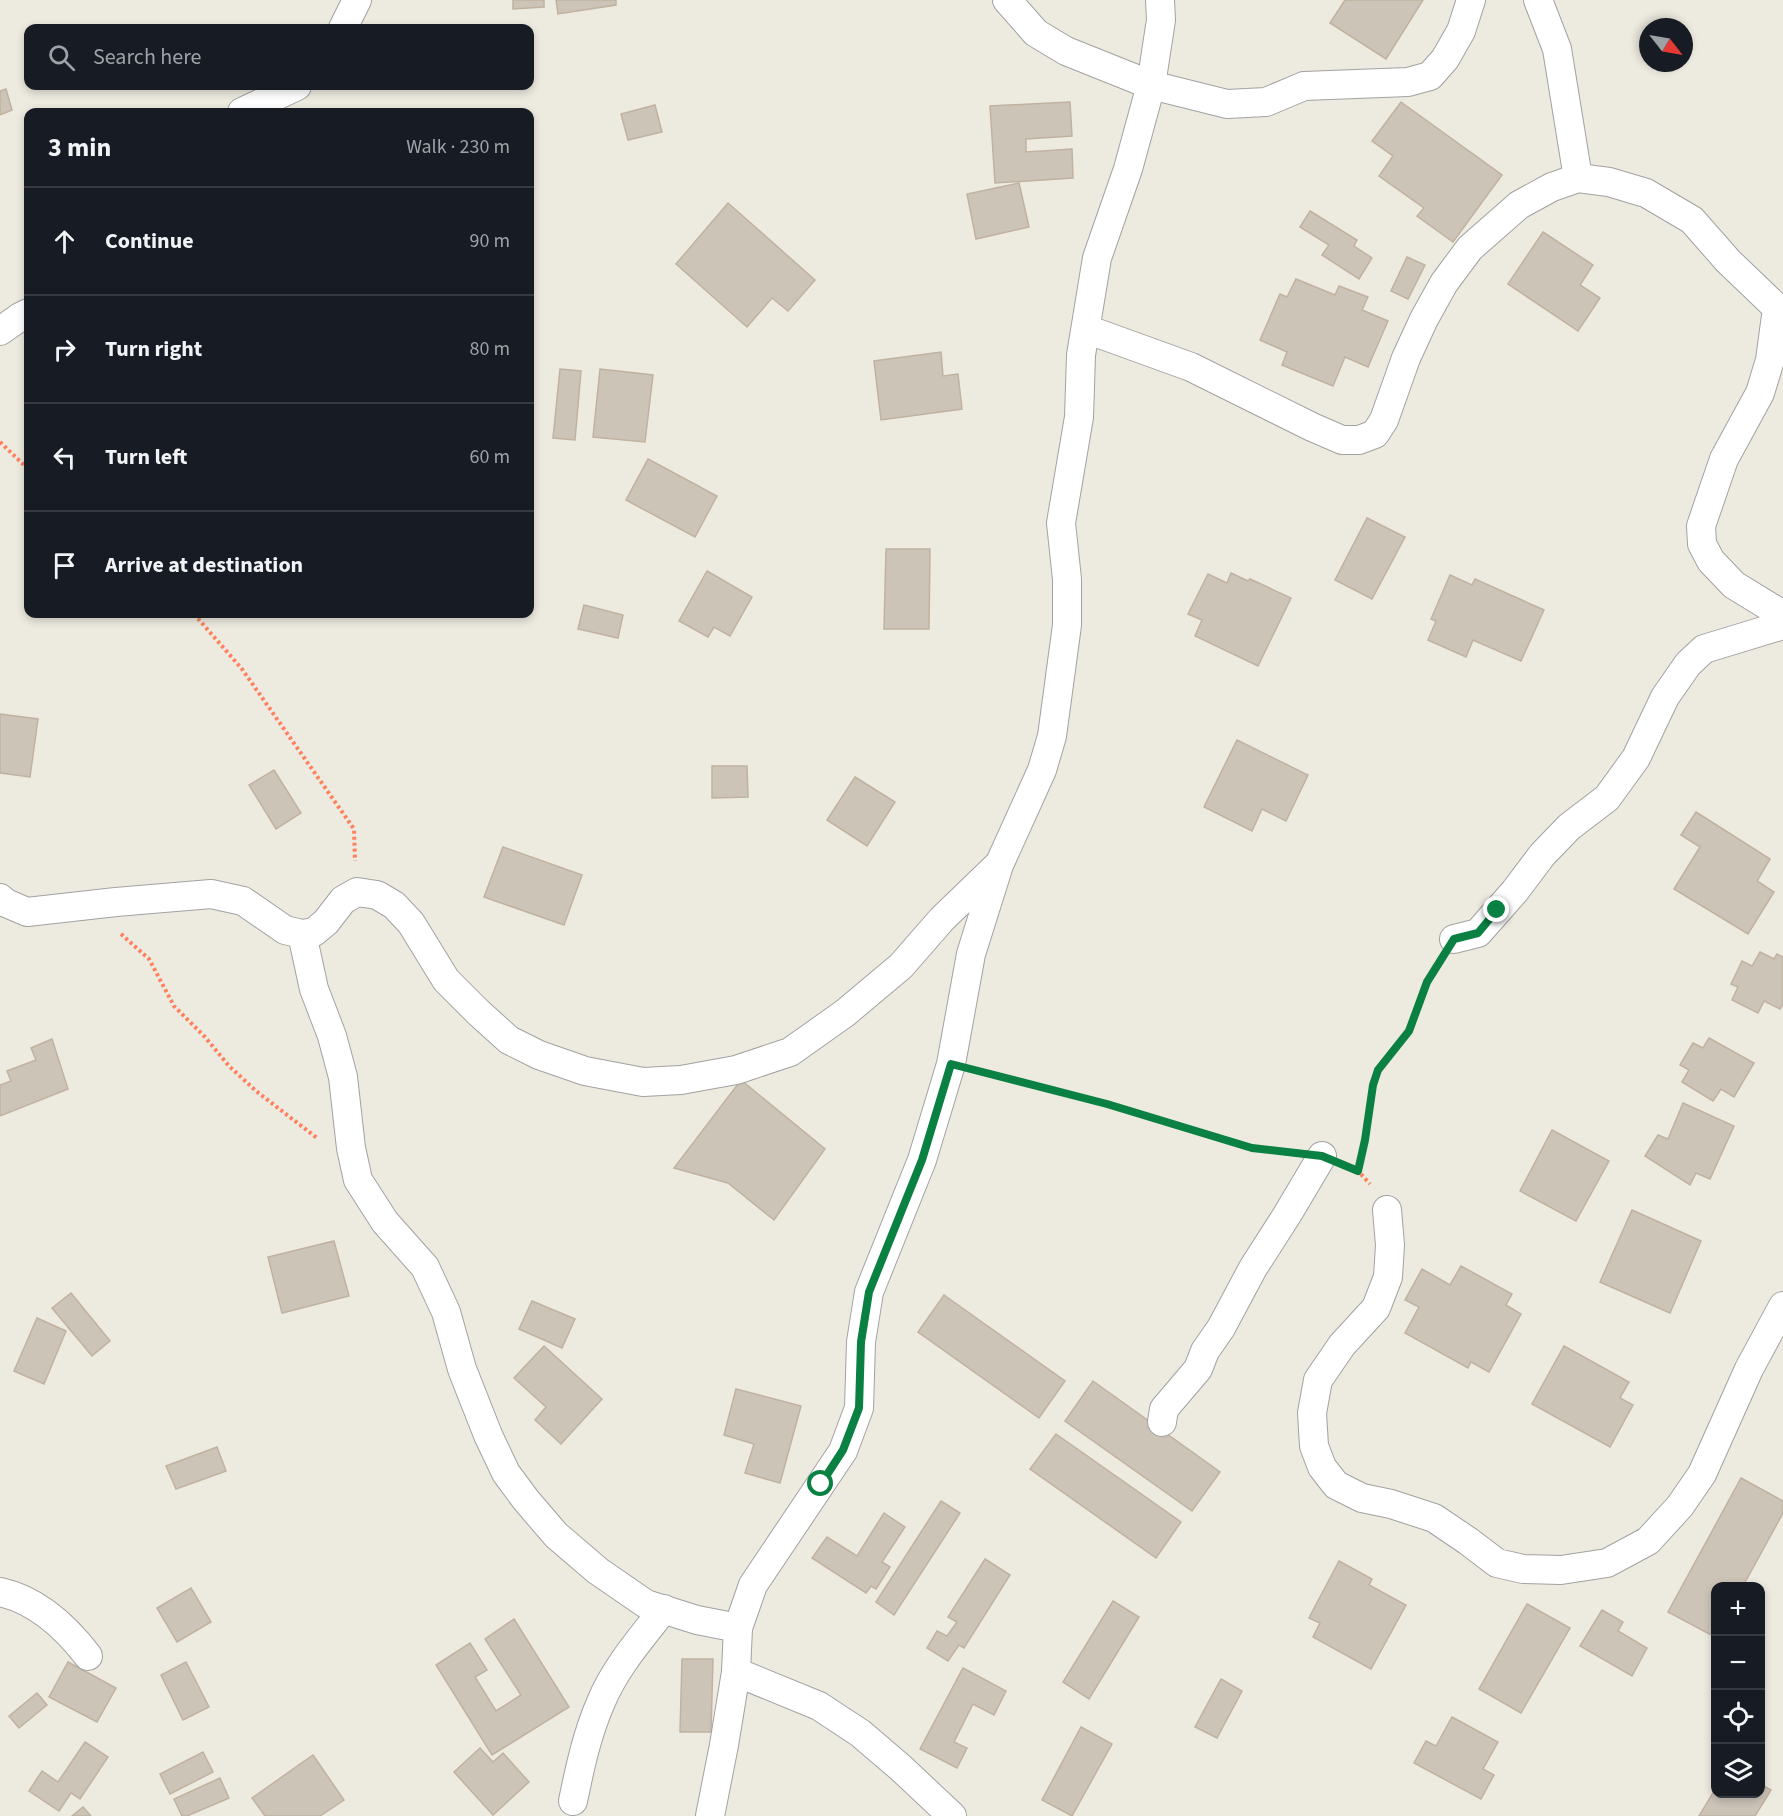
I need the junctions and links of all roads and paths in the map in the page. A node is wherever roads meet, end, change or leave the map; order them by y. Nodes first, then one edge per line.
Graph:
1 (357, 0) edge
2 (1007, 0) edge
3 (1160, 0) edge
4 (1472, 0) edge
5 (1538, 0) edge
6 (345, 24) edge
7 (1151, 85) junction
8 (289, 90) edge
9 (250, 108) edge
10 (1578, 178) junction
11 (1780, 309) edge
12 (24, 316) edge
13 (1086, 329) junction
14 (0, 331) edge
15 (0, 442) edge
16 (24, 465) edge
17 (1783, 615) edge
18 (197, 618) edge
19 (1783, 625) edge
20 (999, 865) junction
21 (357, 892) junction
22 (0, 898) edge
23 (120, 933) dead end
24 (302, 934) junction
25 (1454, 939) joint
26 (951, 1064) junction
27 (319, 1140) dead end
28 (1322, 1156) junction
29 (1358, 1171) junction
30 (1387, 1210) joint
31 (1783, 1306) edge
32 (1162, 1422) dead end
33 (0, 1592) edge
34 (664, 1609) junction
35 (738, 1628) junction
36 (88, 1656) dead end
37 (736, 1672) junction
38 (573, 1801) dead end
39 (710, 1816) edge
40 (952, 1816) edge

1 - 6 street
2 - 7 street
3 - 7 street
4 - 7 street
5 - 10 street
7 - 13 street
8 - 9 street
10 - 11 street
10 - 13 street
11 - 17 street
12 - 14 street
13 - 20 street
15 - 16 path
18 - 21 path
19 - 25 street
20 - 21 street
20 - 26 street
21 - 24 street
22 - 24 street
23 - 27 path
24 - 34 street
25 - 29 path
26 - 28 path
26 - 35 street
28 - 29 path
28 - 32 street
29 - 30 path
30 - 31 street
33 - 36 street
34 - 35 street
34 - 38 street
35 - 37 street
37 - 39 street
37 - 40 street

